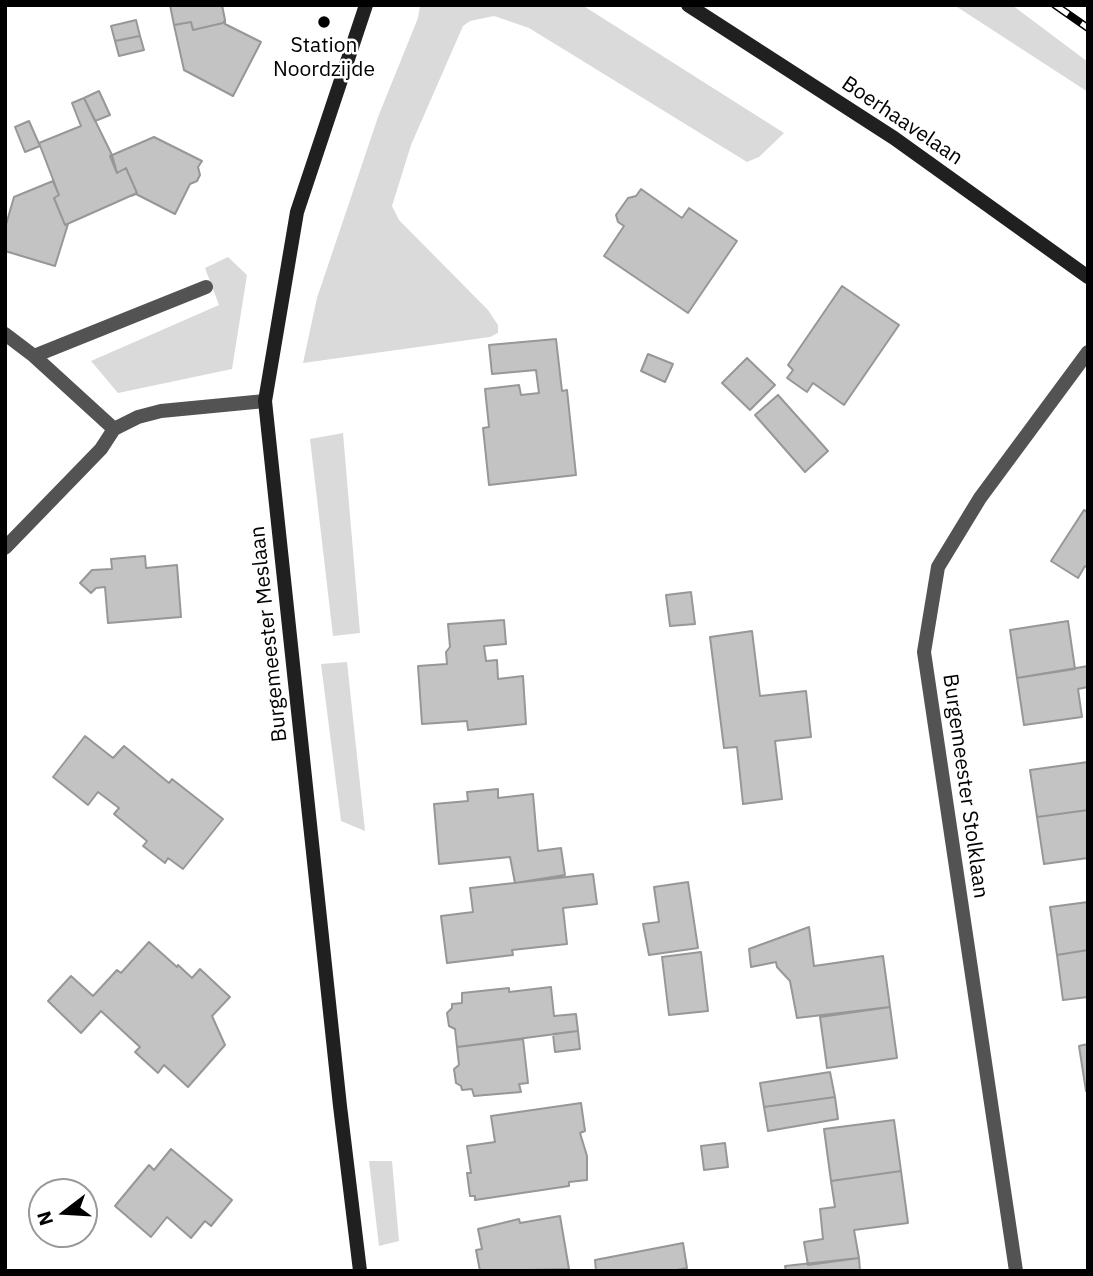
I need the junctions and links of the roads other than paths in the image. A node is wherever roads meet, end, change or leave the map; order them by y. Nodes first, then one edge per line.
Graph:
1 (366, 5) edge
2 (688, 5) edge
3 (1088, 277) edge
4 (206, 287) dead end
5 (5, 334) edge
6 (1088, 352) edge
7 (34, 356) junction
8 (265, 401) junction
9 (114, 429) junction
10 (5, 548) edge
11 (360, 1271) edge
12 (1016, 1271) edge

1 - 8 street, Burgemeester Meslaan
2 - 3 street, Boerhaavelaan
4 - 7 street
5 - 7 street
6 - 12 street, Burgemeester Stolklaan
7 - 9 street
8 - 9 street
8 - 11 street, Burgemeester Meslaan
9 - 10 street

